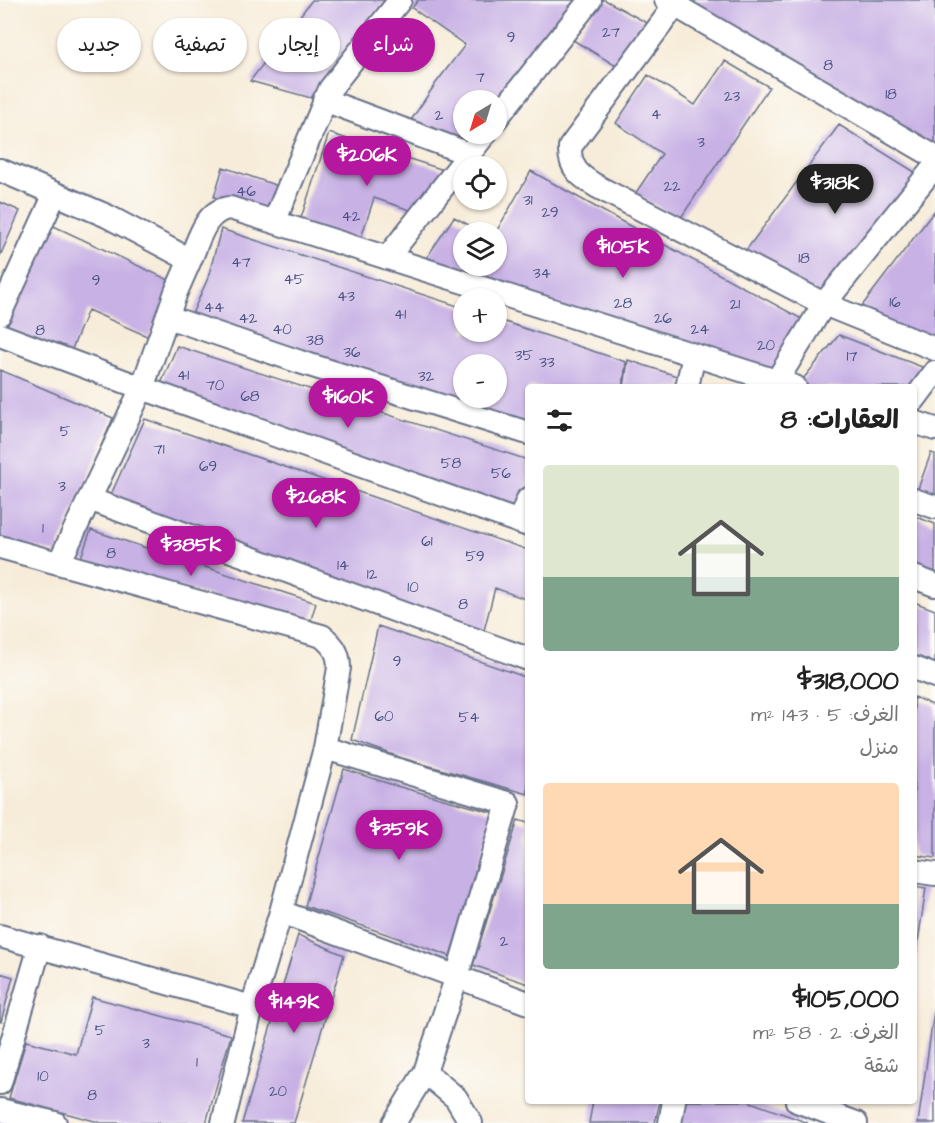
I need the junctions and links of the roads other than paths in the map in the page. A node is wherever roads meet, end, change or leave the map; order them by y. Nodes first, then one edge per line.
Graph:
1 (400, 0) edge
2 (590, 0) edge
3 (673, 2) edge
4 (324, 100) junction
5 (507, 105) edge
6 (477, 144) edge
7 (469, 154) junction
8 (935, 157) edge
9 (935, 166) edge
10 (0, 170) edge
11 (55, 194) junction
12 (274, 222) junction
13 (387, 258) junction
14 (190, 260) junction
15 (824, 304) junction
16 (0, 314) edge
17 (168, 317) junction
18 (0, 335) edge
19 (935, 349) edge
20 (694, 356) junction
21 (935, 372) edge
22 (688, 384) edge
23 (785, 384) edge
24 (142, 388) junction
25 (917, 396) edge
26 (917, 423) edge
27 (935, 429) edge
28 (525, 432) edge
29 (89, 499) junction
30 (917, 501) edge
31 (935, 507) edge
32 (524, 523) edge
33 (0, 547) edge
34 (59, 563) junction
35 (917, 578) edge
36 (935, 585) edge
37 (525, 658) edge
38 (917, 669) edge
39 (935, 676) edge
40 (325, 748) junction
41 (518, 806) edge
42 (917, 871) edge
43 (935, 874) edge
44 (281, 912) junction
45 (0, 936) edge
46 (40, 946) junction
47 (457, 976) junction
48 (525, 1002) edge
49 (252, 1007) junction
50 (425, 1072) junction
51 (0, 1083) edge
52 (673, 1104) edge
53 (805, 1104) edge
54 (0, 1110) edge
55 (55, 1123) edge
56 (224, 1123) edge
57 (394, 1123) edge
58 (471, 1123) edge
59 (670, 1123) edge
60 (856, 1123) edge

1 - 4 street
2 - 5 street
3 - 8 street
3 - 15 street
4 - 7 street
4 - 12 street
6 - 7 street
7 - 13 street
9 - 15 street
10 - 11 street
11 - 14 street
11 - 16 street
12 - 13 street
12 - 14 street
13 - 20 street
14 - 17 street
15 - 19 street
15 - 23 street
17 - 24 street
17 - 28 street
18 - 24 street
20 - 22 street
20 - 23 street
21 - 25 street
24 - 29 street
24 - 32 street
26 - 27 street
29 - 34 street
29 - 37 street
30 - 31 street
33 - 34 street
34 - 40 street
35 - 36 street
38 - 39 street
40 - 41 street
40 - 44 street
41 - 47 street
42 - 43 street
44 - 47 street
44 - 49 street
45 - 46 street
46 - 49 street
46 - 51 street
47 - 48 street
47 - 50 street
49 - 56 street
50 - 57 street
50 - 58 street
52 - 59 street
53 - 60 street
54 - 55 street

